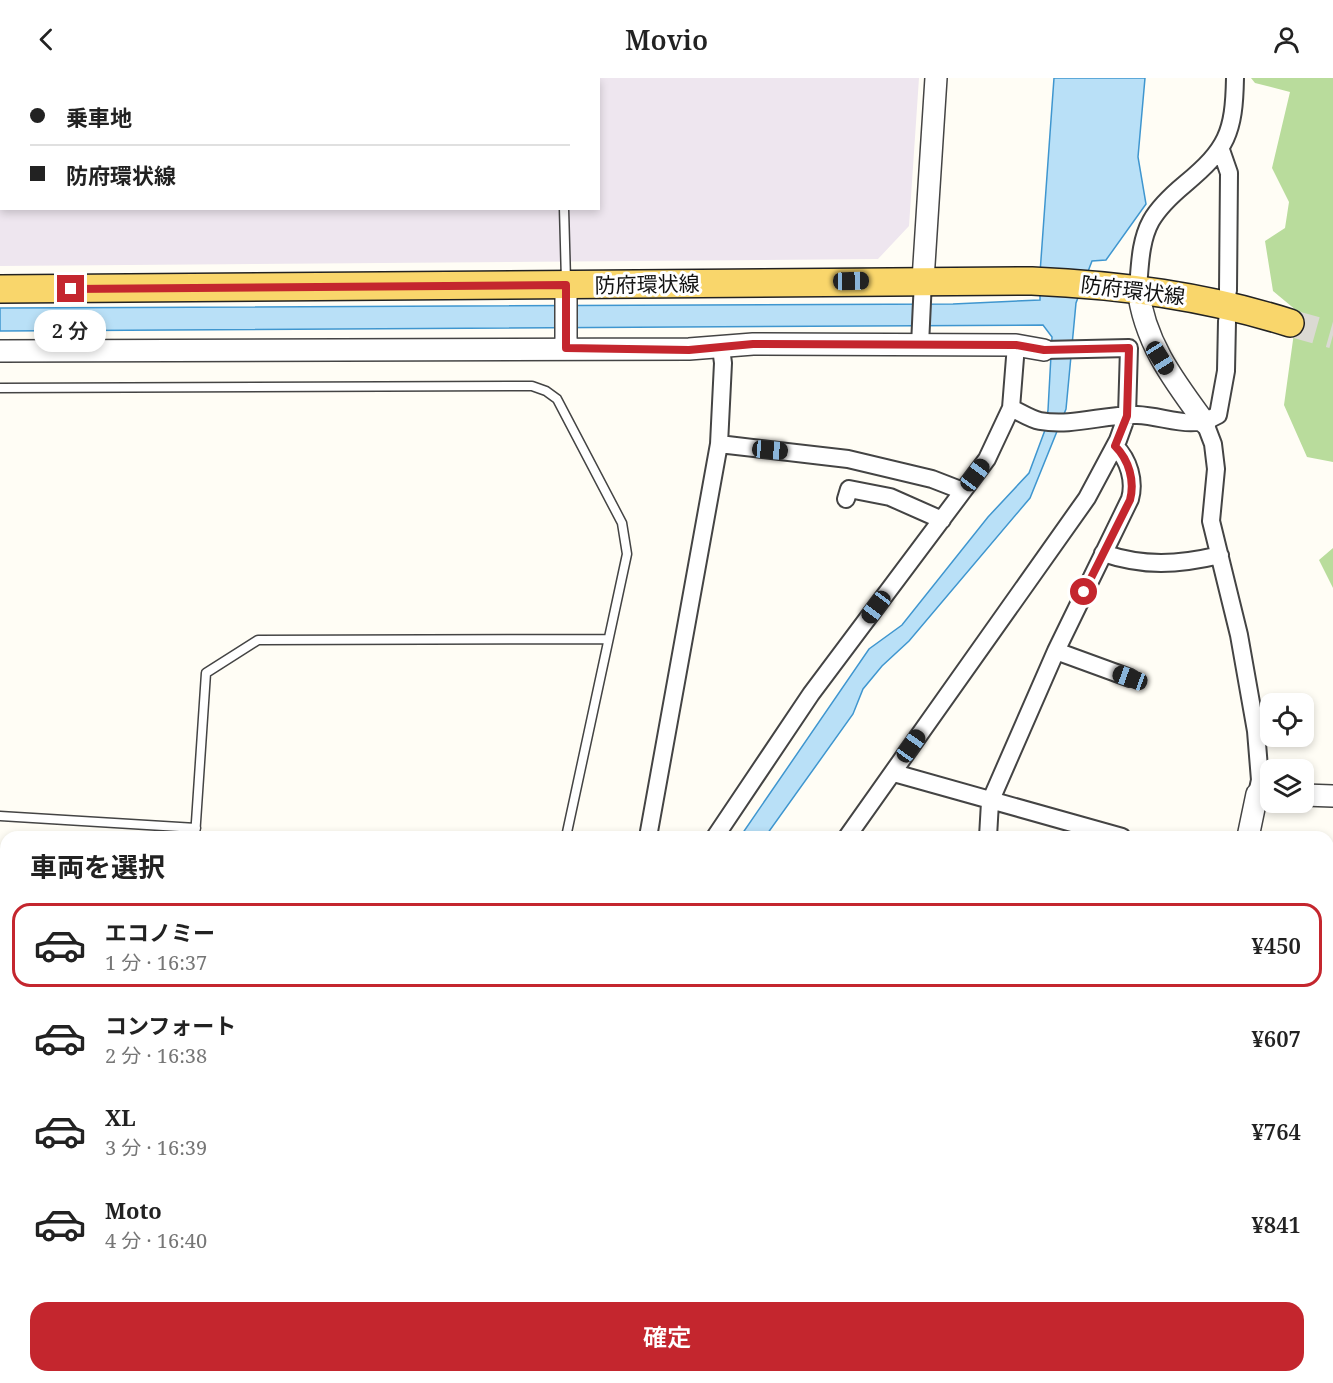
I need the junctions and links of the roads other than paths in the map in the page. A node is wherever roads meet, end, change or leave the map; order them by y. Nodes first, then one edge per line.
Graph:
1 (936, 78) edge
2 (1235, 78) edge
3 (1221, 150) junction
4 (564, 210) edge
5 (566, 285) junction
6 (1138, 288) junction
7 (0, 290) edge
8 (921, 291) junction
9 (1228, 291) dead end
10 (1227, 321) dead end
11 (1290, 323) tunnel mouth
12 (919, 342) junction
13 (566, 344) junction
14 (1016, 345) junction
15 (721, 348) junction
16 (1044, 350) joint
17 (0, 351) edge
18 (0, 388) edge
19 (1011, 408) junction
20 (1127, 416) junction
21 (1205, 423) junction
22 (719, 444) junction
23 (1115, 446) junction
24 (963, 491) junction
25 (846, 499) dead end
26 (942, 520) junction
27 (1103, 553) junction
28 (1220, 555) junction
29 (608, 639) junction
30 (1056, 651) junction
31 (1130, 678) dead end
32 (894, 773) junction
33 (1260, 780) edge
34 (1314, 795) edge
35 (1333, 796) edge
36 (990, 802) junction
37 (1260, 806) edge
38 (0, 816) edge
39 (183, 831) edge
40 (195, 831) edge
41 (567, 831) edge
42 (649, 831) edge
43 (719, 831) edge
44 (851, 831) edge
45 (988, 831) edge
46 (1102, 831) edge
47 (1250, 831) edge

1 - 8 street
2 - 3 street
3 - 6 street
3 - 9 street
4 - 5 lane
5 - 7 main road, 防府環状線
5 - 8 main road, 防府環状線
5 - 13 street
6 - 8 main road, 防府環状線
6 - 11 main road, 防府環状線
6 - 21 street
8 - 12 street
10 - 21 street
12 - 14 street
12 - 15 street
13 - 15 street
13 - 17 street
14 - 16 street
14 - 19 street
15 - 22 street
16 - 20 street
18 - 29 lane
19 - 20 street
19 - 24 street
20 - 21 street
20 - 23 street
21 - 28 street
22 - 24 street
22 - 42 street
23 - 27 street
23 - 32 street
24 - 26 street
25 - 26 street
26 - 43 street
27 - 28 street
27 - 30 street
28 - 33 street
29 - 40 lane
29 - 41 lane
30 - 31 street
30 - 36 street
32 - 36 street
32 - 44 street
34 - 35 street
36 - 45 street
36 - 46 street
37 - 47 street
38 - 39 lane

